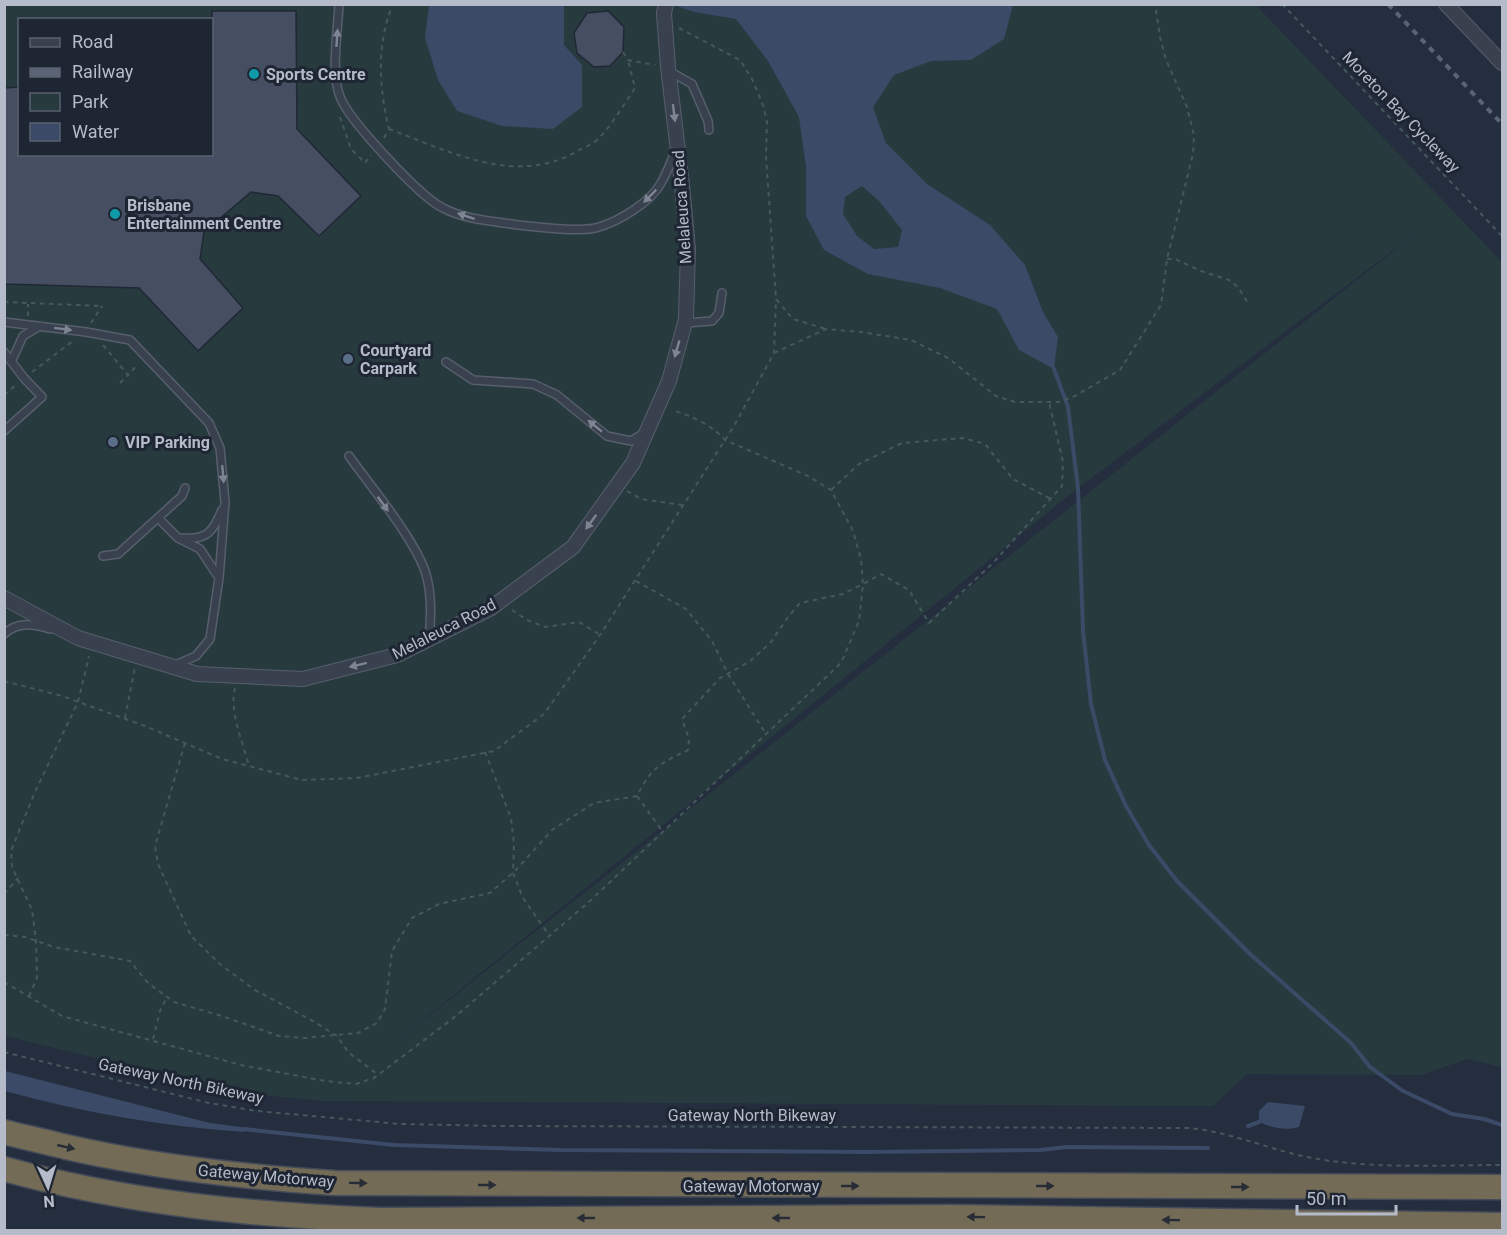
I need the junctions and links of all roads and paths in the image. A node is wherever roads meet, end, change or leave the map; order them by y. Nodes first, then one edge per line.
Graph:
1 (339, 4) edge
2 (393, 4) edge
3 (1155, 4) edge
4 (1282, 4) edge
5 (1446, 4) edge
6 (665, 9) edge
7 (680, 28) dead end
8 (623, 52) dead end
9 (628, 60) junction
10 (1503, 63) edge
11 (668, 69) junction
12 (389, 129) junction
13 (709, 130) dead end
14 (384, 138) dead end
15 (678, 145) junction
16 (372, 154) dead end
17 (365, 163) dead end
18 (1503, 236) edge
19 (1167, 259) junction
20 (722, 293) dead end
21 (4, 302) edge
22 (1249, 305) dead end
23 (4, 322) edge
24 (685, 323) junction
25 (40, 326) junction
26 (826, 329) junction
27 (86, 332) junction
28 (102, 345) dead end
29 (4, 351) edge
30 (774, 353) dead end
31 (145, 356) junction
32 (12, 360) junction
33 (446, 362) dead end
34 (128, 375) junction
35 (24, 378) junction
36 (120, 383) dead end
37 (4, 395) edge
38 (1049, 402) junction
39 (657, 406) junction
40 (4, 431) edge
41 (646, 432) junction
42 (349, 456) dead end
43 (617, 486) junction
44 (185, 488) dead end
45 (831, 490) junction
46 (1051, 499) junction
47 (225, 502) junction
48 (684, 505) dead end
49 (158, 518) junction
50 (178, 538) junction
51 (103, 556) dead end
52 (219, 578) junction
53 (635, 580) dead end
54 (863, 584) junction
55 (4, 598) edge
56 (503, 599) junction
57 (4, 634) edge
58 (600, 634) dead end
59 (78, 638) junction
60 (429, 639) junction
61 (93, 642) junction
62 (137, 656) junction
63 (172, 666) junction
64 (728, 674) junction
65 (237, 676) junction
66 (125, 719) dead end
67 (766, 734) junction
68 (185, 743) dead end
69 (485, 752) dead end
70 (249, 766) dead end
71 (637, 796) junction
72 (663, 832) junction
73 (513, 873) junction
74 (18, 878) junction
75 (4, 894) edge
76 (4, 935) edge
77 (549, 936) junction
78 (36, 941) junction
79 (4, 982) edge
80 (29, 996) junction
81 (167, 997) junction
82 (337, 1036) junction
83 (153, 1040) junction
84 (4, 1052) edge
85 (378, 1075) junction
86 (6, 1132) edge
87 (1503, 1165) edge
88 (4, 1169) edge
89 (1503, 1187) edge
90 (1503, 1225) edge

15 -> 1 lane
2 - 12 path
3 - 19 path
4 - 18 path, Moreton Bay Cycleway
5 - 10 street
6 - 11 street, Melaleuca Road
7 - 26 path
8 - 9 path
9 - 11 path
9 - 12 path
11 - 13 lane
11 -> 15 street, Melaleuca Road
12 - 14 path
15 - 24 street, Melaleuca Road
16 - 17 path
19 - 22 path
19 - 38 path
20 - 24 lane
21 - 27 path
23 - 25 lane
24 -> 39 street, Melaleuca Road
25 -> 27 lane
25 - 32 lane
26 - 30 path
26 - 38 path
27 - 31 lane
27 - 35 path
28 - 34 path
29 - 32 lane
31 - 34 path
31 -> 47 lane
32 - 35 lane
41 -> 33 lane
34 - 36 path
35 - 37 path
35 - 40 lane
38 - 46 path
39 - 41 street, Melaleuca Road
39 - 45 path
41 - 43 street, Melaleuca Road
42 -> 60 lane
43 - 48 path
43 -> 56 street, Melaleuca Road
44 - 49 lane
45 - 46 path
45 - 54 path
46 - 54 path
47 - 50 lane
47 - 52 lane
49 - 50 lane
49 - 51 lane
50 - 52 lane
52 - 63 lane
53 - 64 path
54 - 64 path
54 - 67 path
55 - 59 street, Melaleuca Road
56 - 58 path
56 - 60 street, Melaleuca Road
57 - 59 lane
59 - 61 street, Melaleuca Road
60 -> 65 street, Melaleuca Road
61 - 62 street, Melaleuca Road
61 - 74 path
62 - 63 street, Melaleuca Road
62 - 66 path
63 - 65 street, Melaleuca Road
64 - 67 path
64 - 71 path
65 - 70 path
67 - 72 path
68 - 82 path
69 - 73 path
71 - 72 path
71 - 73 path
72 - 77 path
73 - 77 path
73 - 82 path
74 - 75 path
74 - 78 path
76 - 78 path
77 - 85 path
78 - 80 path
78 - 81 path
79 - 80 path
80 - 83 path
81 - 82 path
81 - 83 path
82 - 85 path
83 - 85 path
84 - 87 path, Gateway North Bikeway
86 -> 89 highway, Gateway Motorway
90 -> 88 highway, Gateway Motorway

